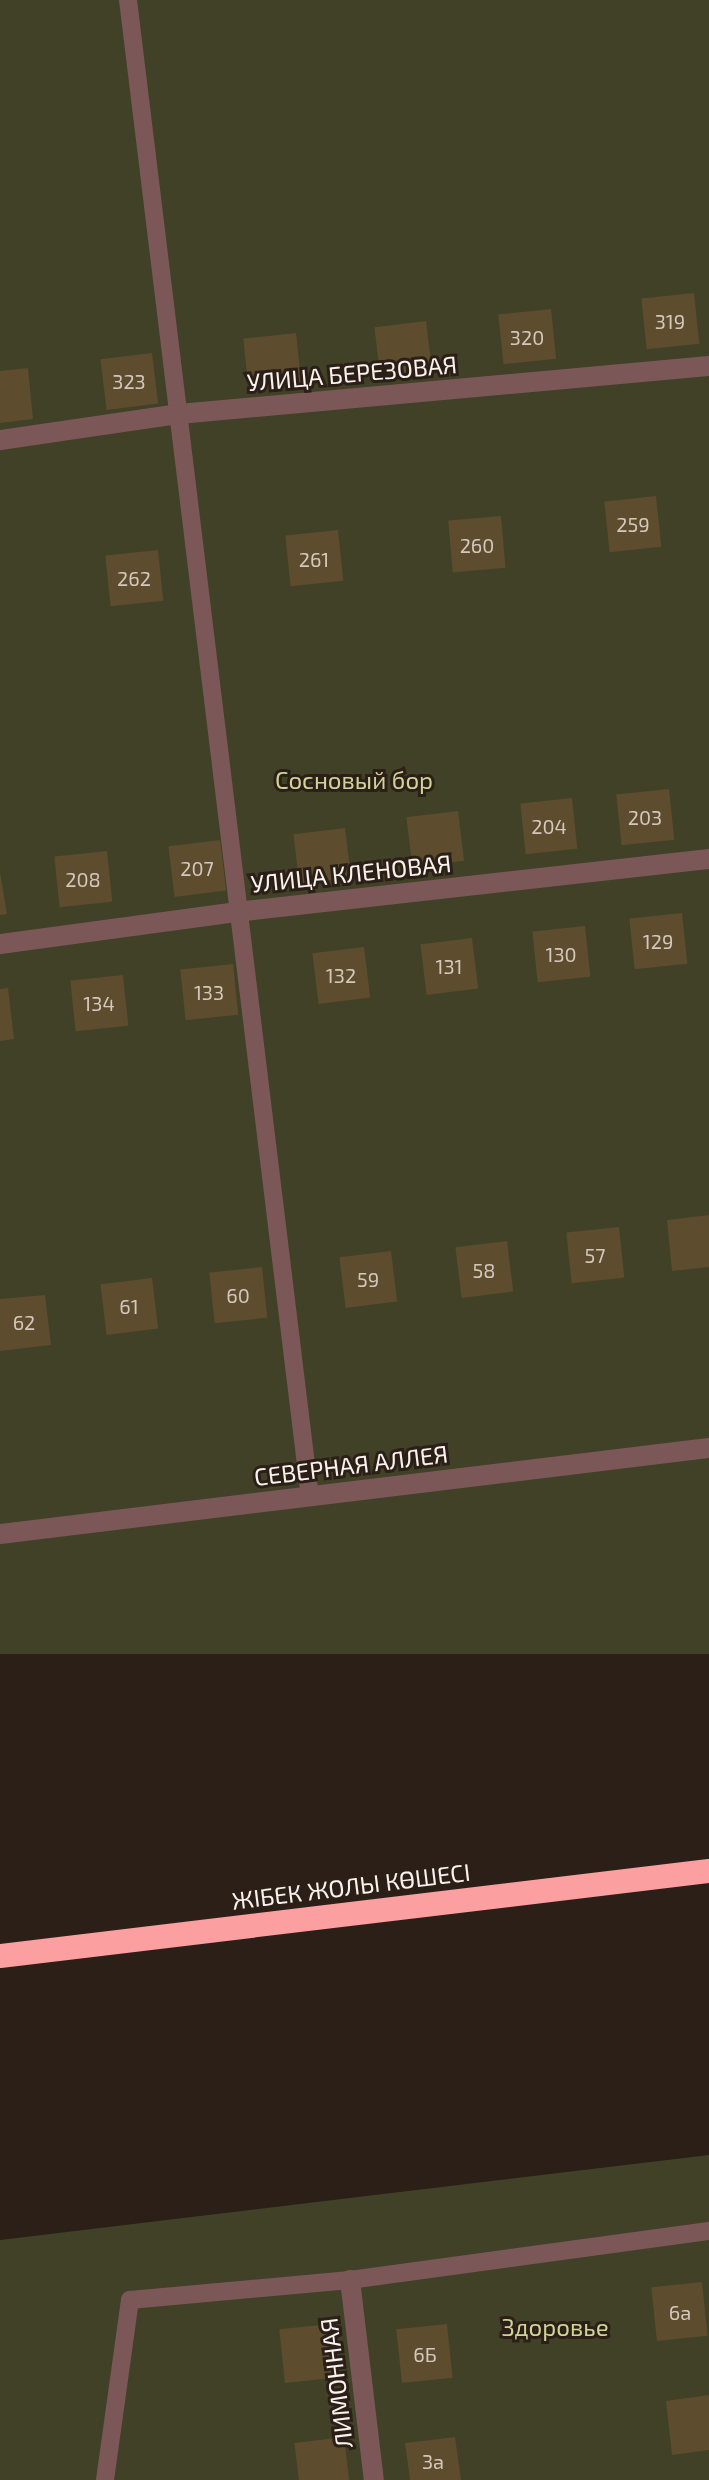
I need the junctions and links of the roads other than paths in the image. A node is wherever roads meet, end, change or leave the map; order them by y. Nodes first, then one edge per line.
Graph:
1 (128, 0) edge
2 (709, 366) edge
3 (179, 414) junction
4 (0, 440) edge
5 (709, 859) edge
6 (236, 912) junction
7 (0, 944) edge
8 (709, 1448) edge
9 (310, 1497) junction
10 (0, 1534) edge
11 (709, 1871) edge
12 (0, 1956) edge
13 (709, 2231) edge
14 (350, 2280) junction
15 (105, 2480) edge
16 (374, 2480) edge

1 - 3 lane
2 - 3 street, УЛИЦА БЕРЕЗОВАЯ
3 - 4 street, УЛИЦА БЕРЕЗОВАЯ
3 - 6 lane
5 - 6 street, УЛИЦА КЛЕНОВАЯ
6 - 7 street, УЛИЦА КЛЕНОВАЯ
6 - 9 lane
8 - 9 street, СЕВЕРНАЯ АЛЛЕЯ
9 - 10 street, СЕВЕРНАЯ АЛЛЕЯ
11 - 12 highway, ЖІБЕК ЖОЛЫ КӨШЕСІ
13 - 14 lane
14 - 15 lane
14 - 16 street, ЛИМОННАЯ

